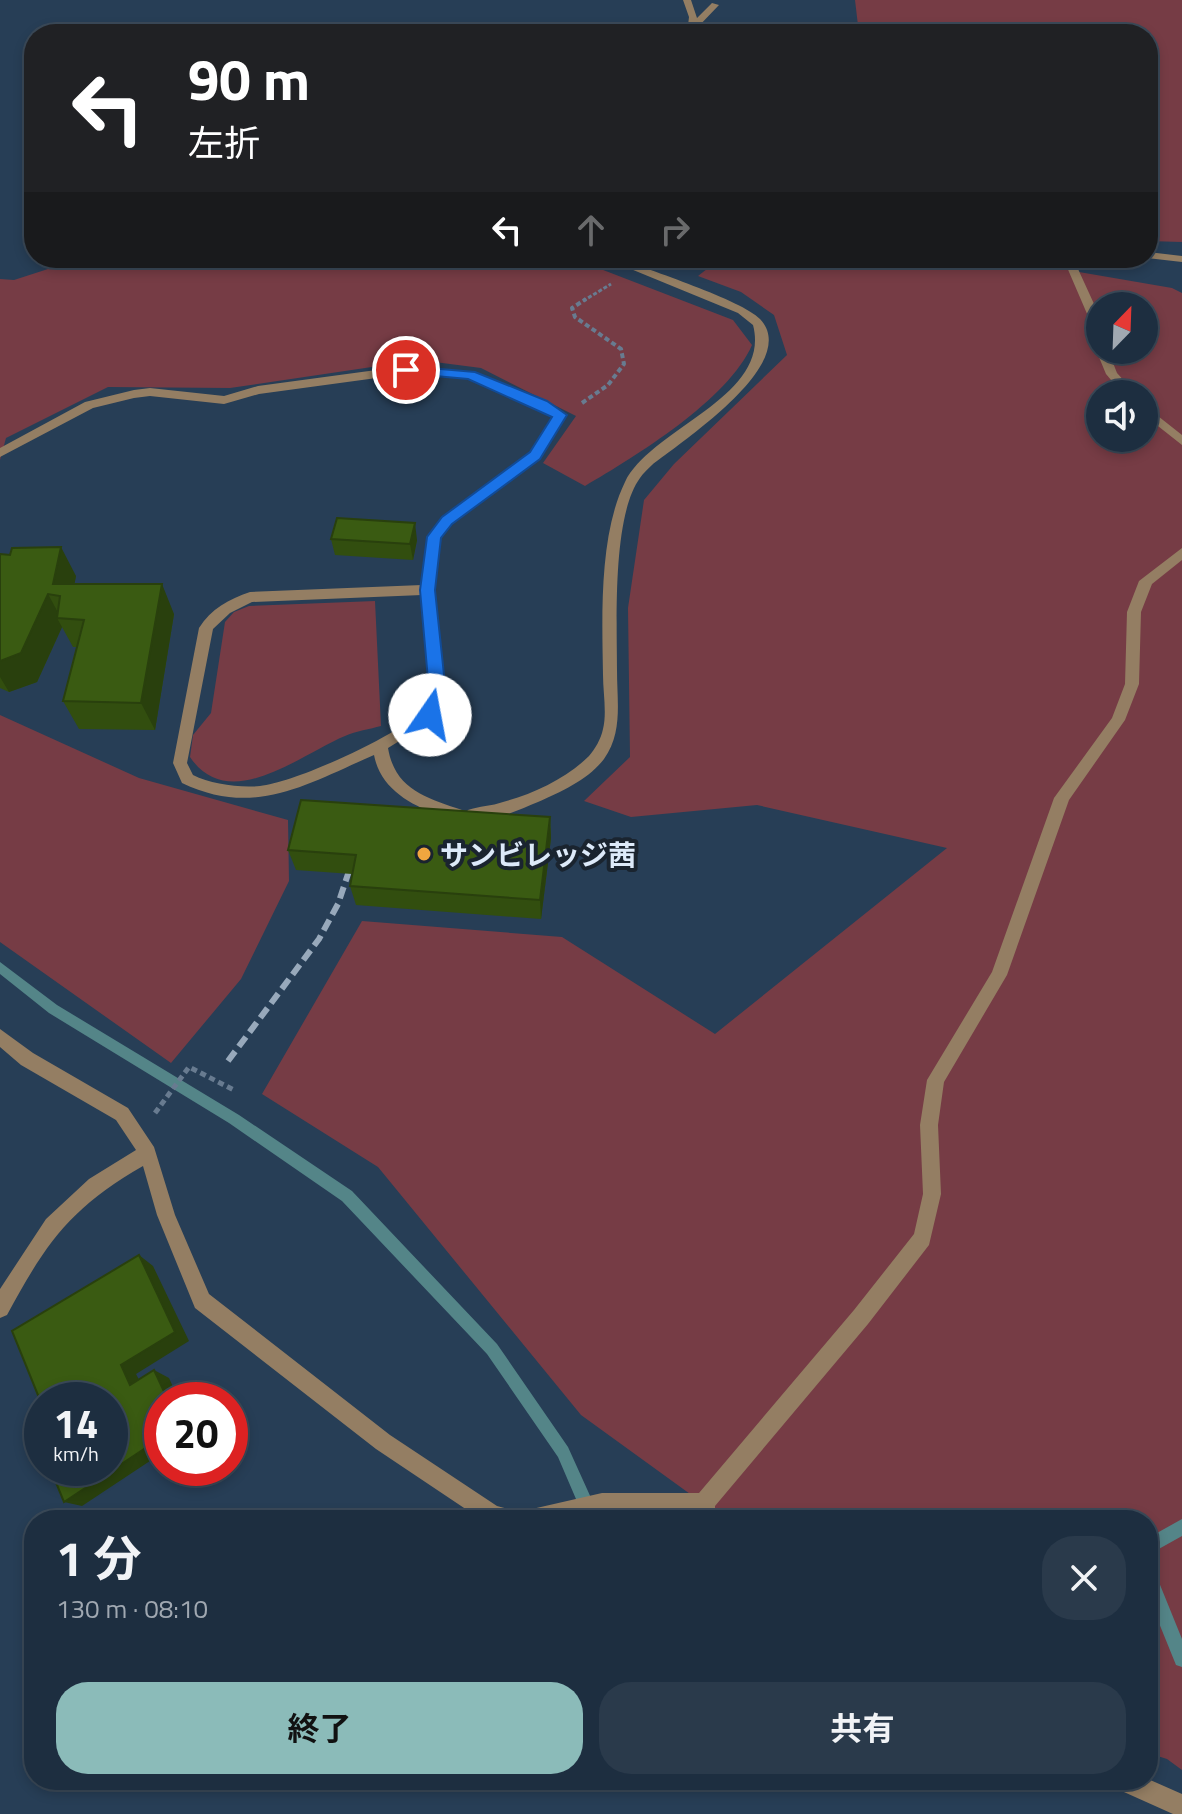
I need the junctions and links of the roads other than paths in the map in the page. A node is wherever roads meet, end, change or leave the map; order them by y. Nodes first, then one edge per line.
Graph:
1 (687, 0) edge
2 (715, 5) dead end
3 (691, 24) edge
4 (698, 24) edge
5 (1158, 256) edge
6 (1182, 259) edge
7 (634, 268) edge
8 (1072, 268) edge
9 (1086, 298) edge
10 (1158, 421) edge
11 (1182, 441) edge
12 (0, 453) edge
13 (1182, 553) edge
14 (428, 590) junction
15 (380, 746) junction
16 (0, 1037) edge
17 (148, 1153) junction
18 (0, 1308) edge
19 (485, 1510) edge
20 (570, 1510) edge
21 (682, 1510) edge
22 (707, 1510) edge
23 (1146, 1790) edge
24 (1182, 1806) edge

1 - 3 street
2 - 4 street
5 - 6 street
7 - 15 street
8 - 9 street
10 - 11 street
12 - 14 street
13 - 22 street
14 - 15 street
14 - 15 street
16 - 17 street
17 - 18 street
17 - 19 street
20 - 21 street
23 - 24 street

